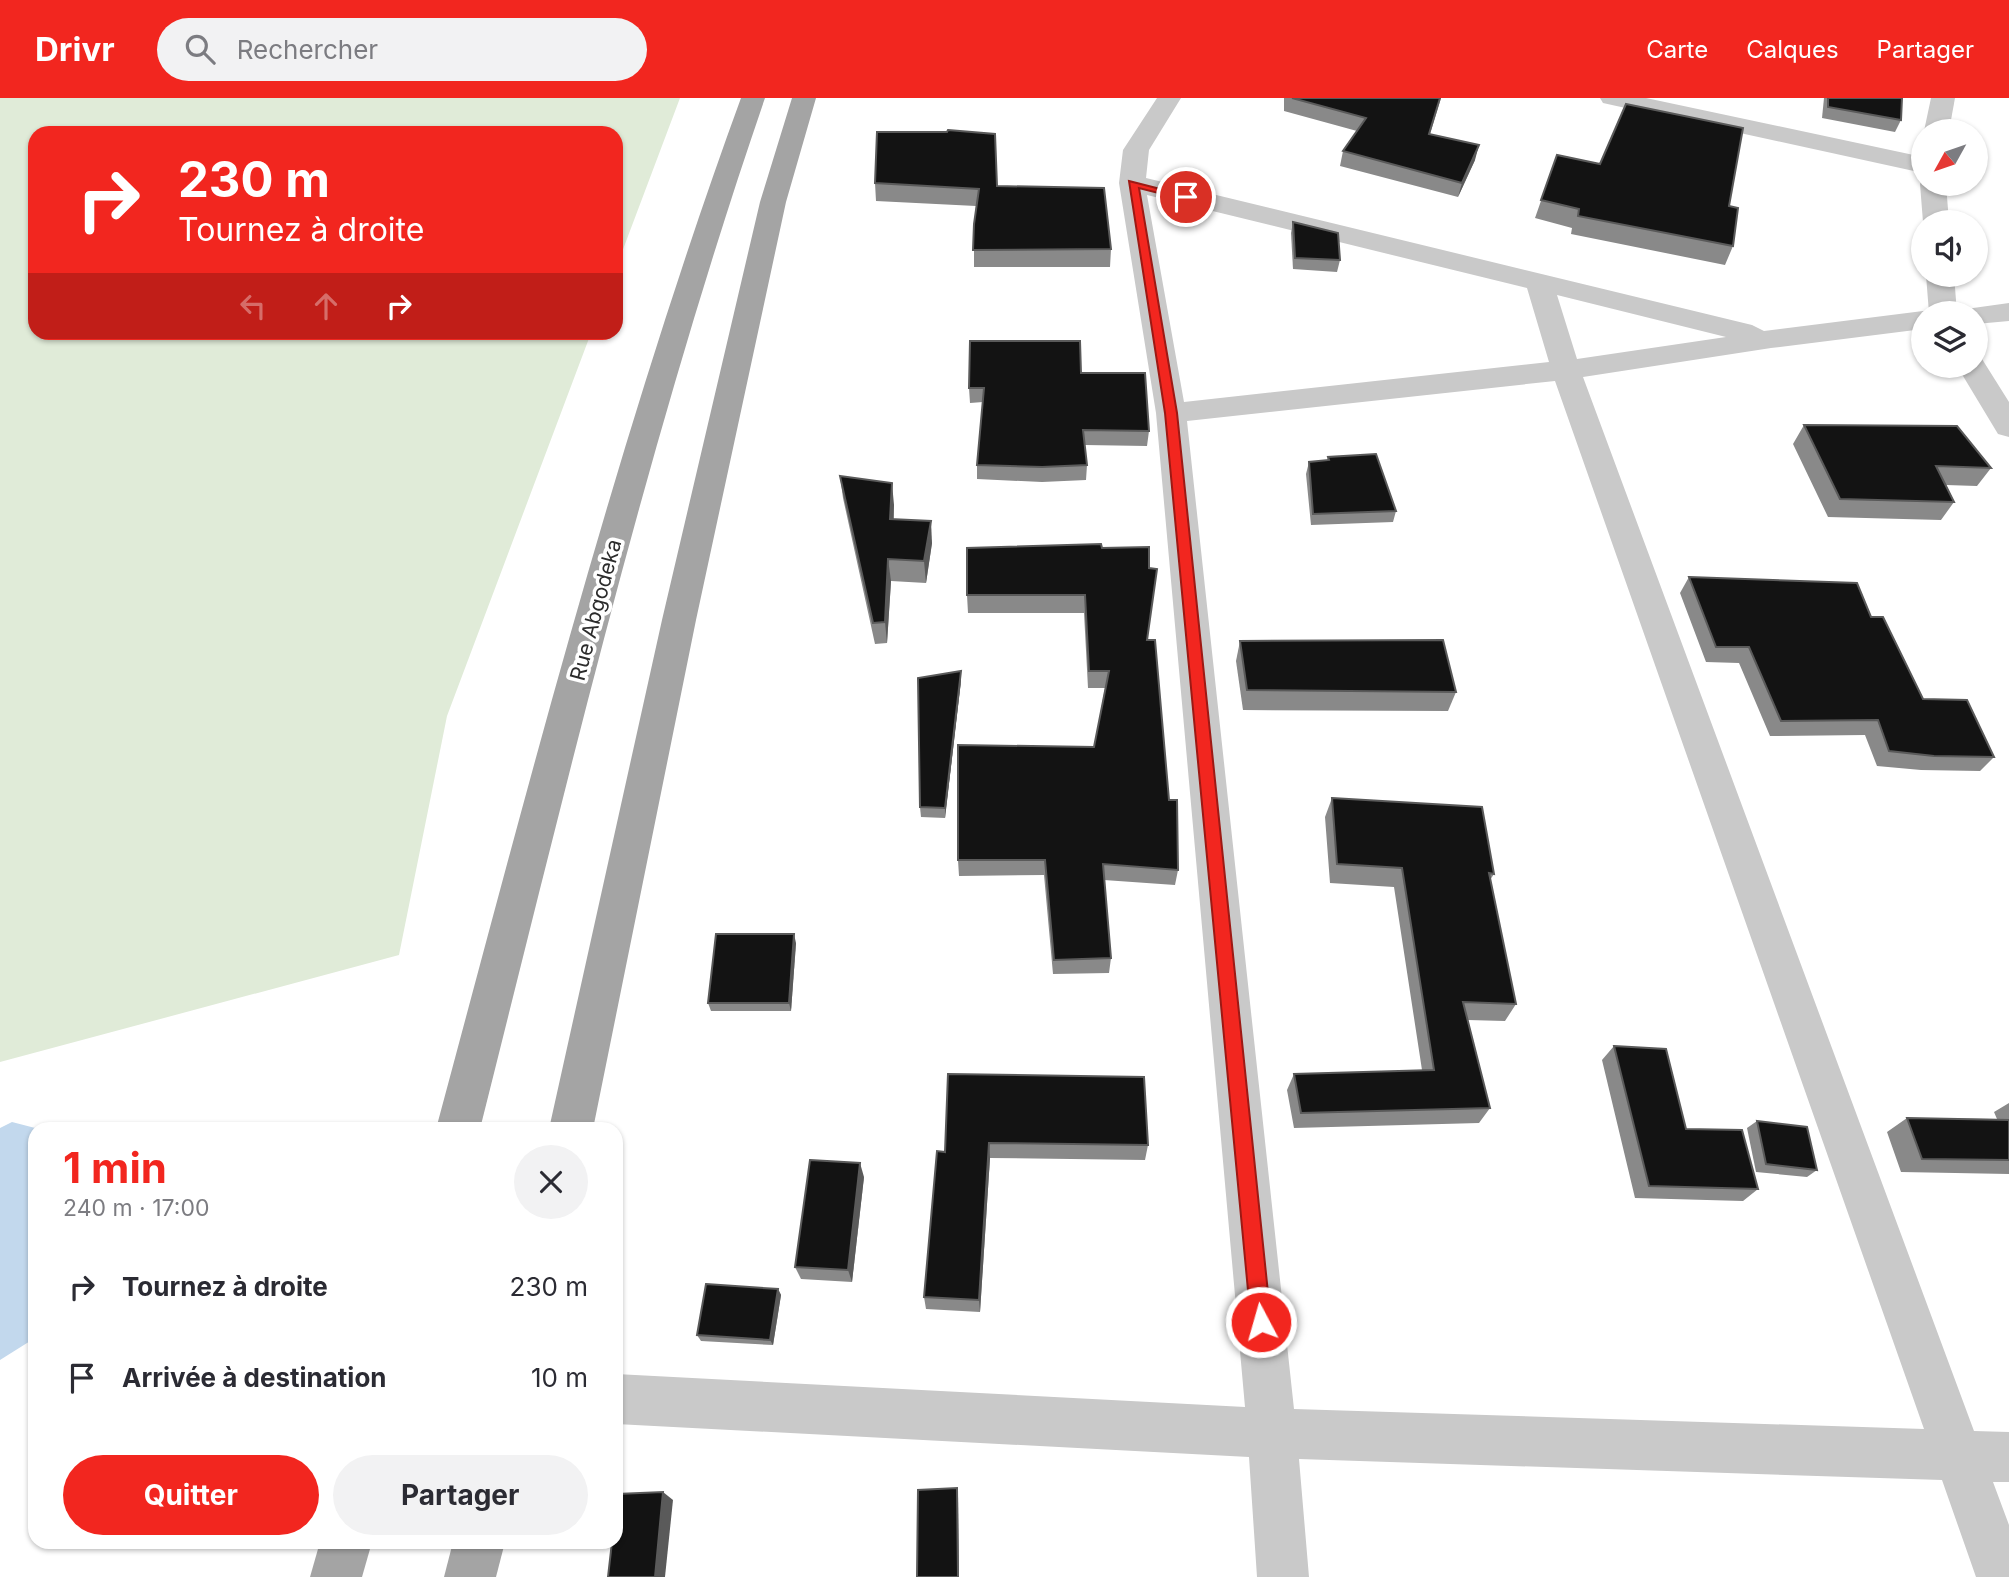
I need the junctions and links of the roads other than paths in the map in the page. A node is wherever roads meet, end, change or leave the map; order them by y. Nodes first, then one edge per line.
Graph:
1 (753, 98) edge
2 (804, 98) edge
3 (1168, 98) edge
4 (1612, 98) edge
5 (1943, 98) edge
6 (1939, 119) edge
7 (1911, 161) edge
8 (1132, 183) junction
9 (1540, 284) junction
10 (2009, 312) edge
11 (1988, 314) edge
12 (1911, 322) edge
13 (1771, 339) junction
14 (1566, 370) junction
15 (1979, 378) edge
16 (1171, 413) junction
17 (2009, 427) edge
18 (460, 1122) edge
19 (572, 1122) edge
20 (623, 1399) edge
21 (1272, 1433) junction
22 (1960, 1456) junction
23 (2009, 1457) edge
24 (344, 1549) edge
25 (477, 1549) edge
26 (336, 1577) edge
27 (470, 1577) edge
28 (1283, 1577) edge
29 (2002, 1577) edge

1 - 18 main road, Rue Abgodeka
2 - 19 main road
3 - 8 street
4 - 7 street
5 - 6 street
8 - 9 street
8 - 16 street
9 - 13 street
9 - 14 street
10 - 11 street
12 - 13 street
13 - 14 street
14 - 16 street
14 - 22 street
15 - 17 street
16 - 21 street
20 - 21 street
21 - 22 street
21 - 28 street
22 - 23 street
22 - 29 street
24 - 26 main road
25 - 27 main road

